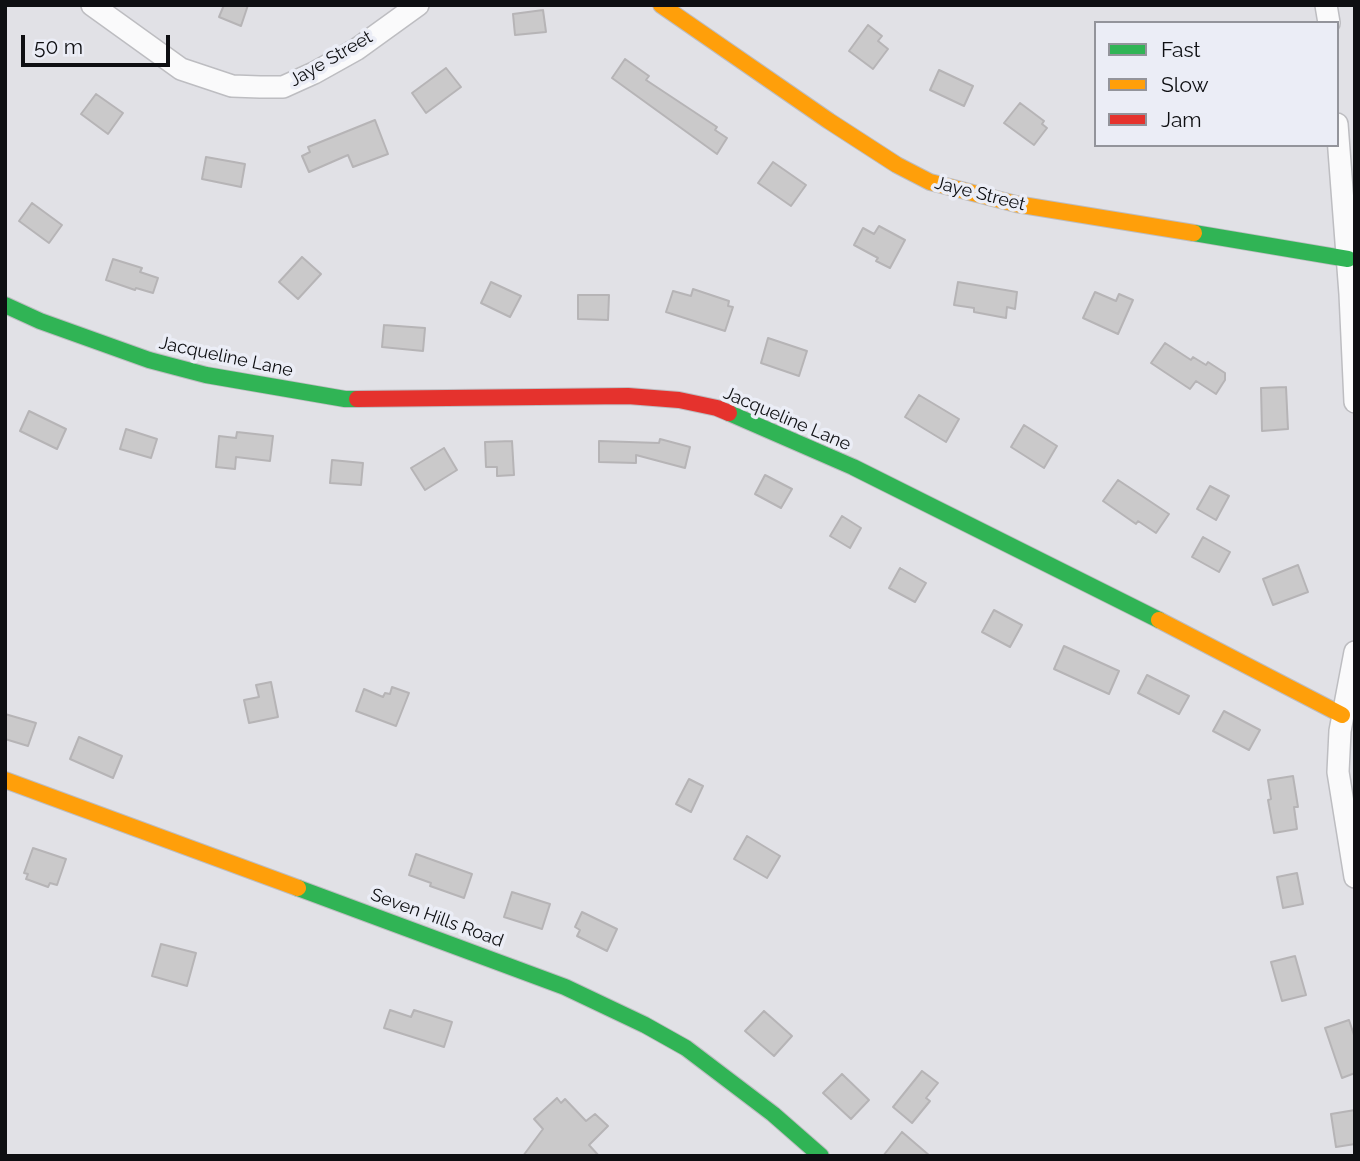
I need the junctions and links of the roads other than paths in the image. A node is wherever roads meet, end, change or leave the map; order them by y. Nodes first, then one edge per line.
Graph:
1 (92, 5) edge
2 (418, 5) edge
3 (661, 5) edge
4 (1339, 147) edge
5 (1348, 259) junction
6 (5, 305) edge
7 (1355, 402) edge
8 (1355, 652) edge
9 (1342, 715) junction
10 (5, 780) edge
11 (1355, 877) edge
12 (821, 1156) edge

1 - 2 street, Jaye Street
3 - 5 street, Jaye Street
4 - 5 street
5 - 7 street
6 - 9 street, Jacqueline Lane
8 - 9 street
9 - 11 street
10 - 12 street, Seven Hills Road

